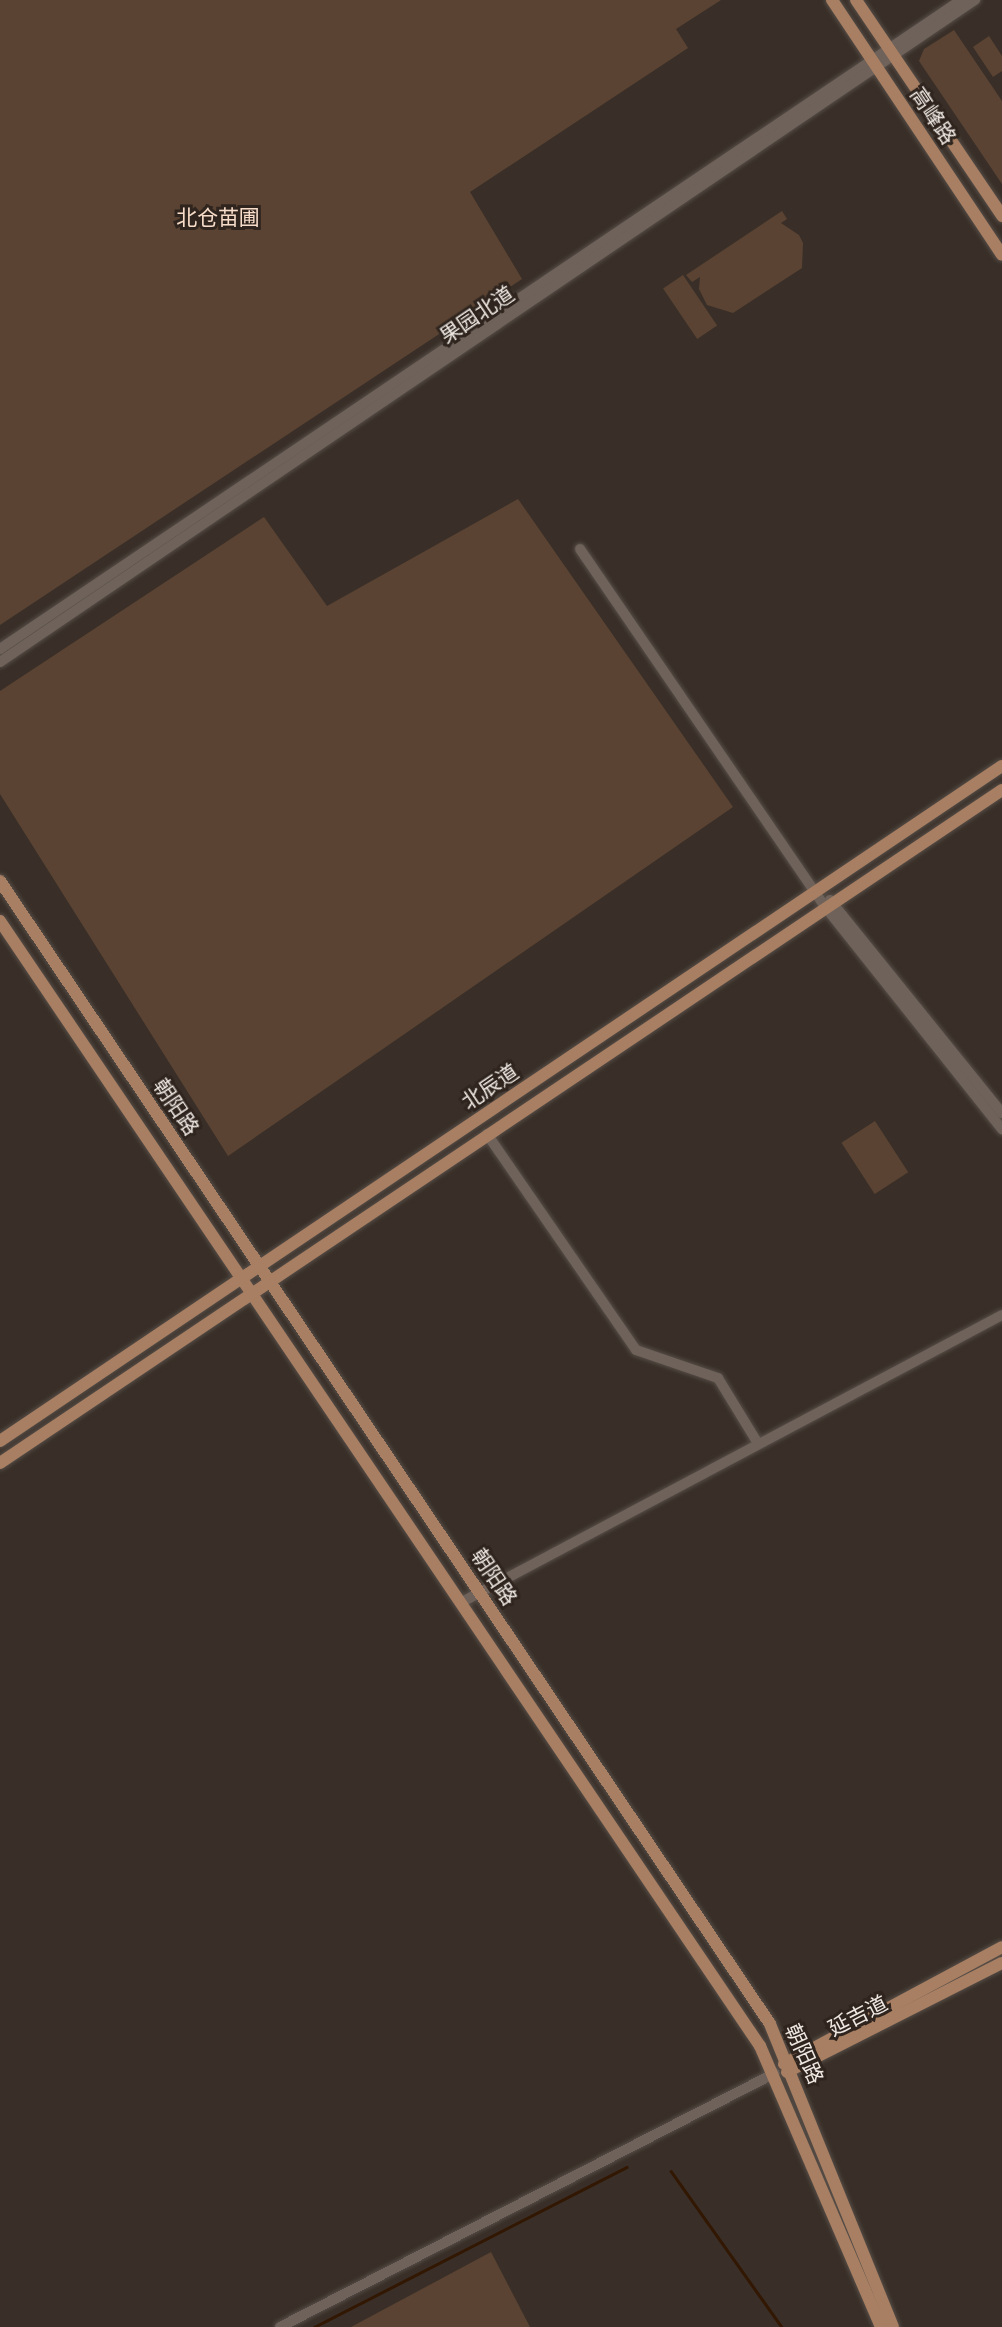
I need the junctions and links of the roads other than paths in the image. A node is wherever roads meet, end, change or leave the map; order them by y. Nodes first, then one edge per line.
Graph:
1 (832, 0) edge
2 (856, 0) edge
3 (961, 0) edge
4 (975, 0) edge
5 (892, 53) junction
6 (875, 64) junction
7 (1002, 216) edge
8 (1002, 254) edge
9 (580, 549) dead end
10 (0, 649) edge
11 (0, 662) edge
12 (1002, 766) edge
13 (1002, 790) edge
14 (0, 881) edge
15 (814, 892) junction
16 (830, 905) junction
17 (0, 921) edge
18 (1002, 1113) edge
19 (1002, 1129) edge
20 (487, 1134) junction
21 (259, 1265) junction
22 (239, 1279) junction
23 (270, 1281) junction
24 (250, 1295) junction
25 (1002, 1315) edge
26 (0, 1441) edge
27 (757, 1441) junction
28 (0, 1463) edge
29 (480, 1590) junction
30 (460, 1603) junction
31 (1002, 1947) edge
32 (1002, 1963) edge
33 (790, 2065) junction
34 (775, 2073) junction
35 (280, 2327) edge
36 (881, 2327) edge
37 (893, 2327) edge

1 - 6 main road, 高峰路
2 - 5 main road, 高峰路
3 - 5 street, 果园北道
4 - 5 street, 果园北道
5 - 6 street, 果园北道
5 - 7 main road, 高峰路
6 - 8 main road, 高峰路
6 - 10 street, 果园北道
6 - 11 street, 果园北道
9 - 15 street
12 - 15 main road, 北辰道
13 - 16 main road, 北辰道
14 - 21 main road, 朝阳路
15 - 16 street
15 - 21 main road, 北辰道
16 - 18 street
16 - 19 street
16 - 20 main road, 北辰道
17 - 22 main road, 朝阳路
20 - 23 main road, 北辰道
20 - 27 street
21 - 22 main road, 北辰道
21 - 23 main road, 朝阳路
22 - 24 main road, 朝阳路
22 - 26 main road, 北辰道
23 - 24 main road, 北辰道
23 - 29 main road, 朝阳路
24 - 28 main road, 北辰道
24 - 30 main road, 朝阳路
25 - 27 street
27 - 29 street
29 - 30 street
29 - 33 main road, 朝阳路
30 - 34 main road, 朝阳路
31 - 33 main road, 延吉道
32 - 33 main road, 延吉道
33 - 34 main road, 延吉道
33 - 37 main road, 朝阳路
34 - 35 street
34 - 36 main road, 朝阳路

